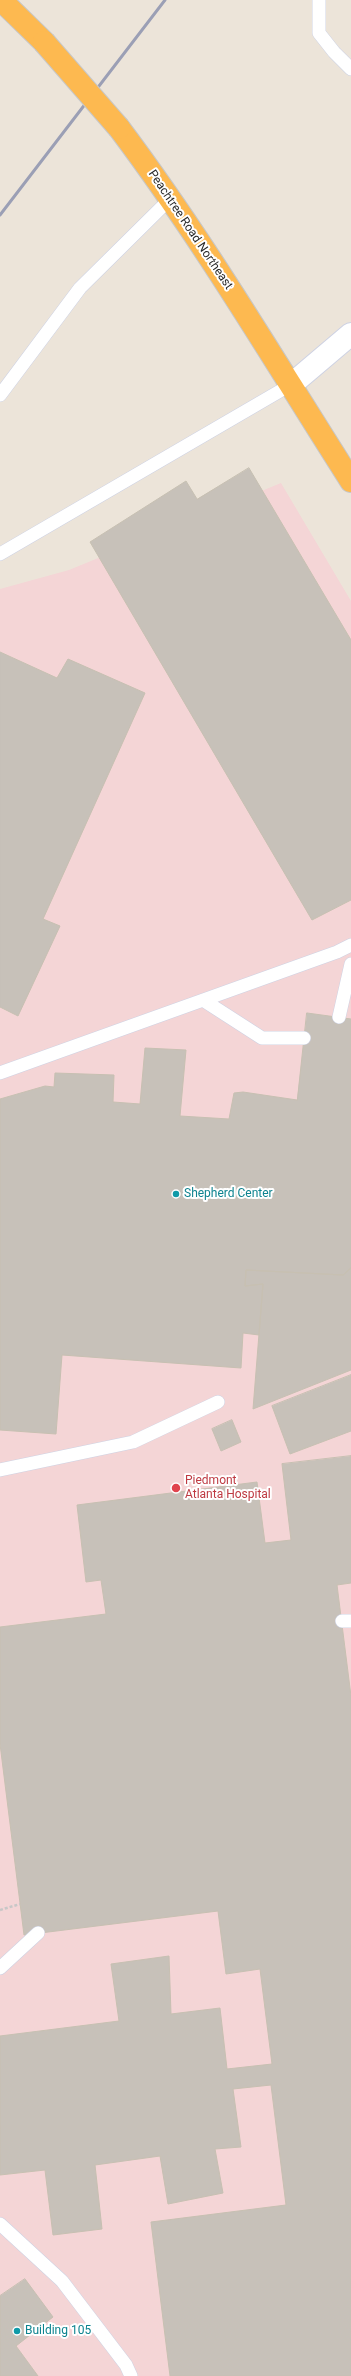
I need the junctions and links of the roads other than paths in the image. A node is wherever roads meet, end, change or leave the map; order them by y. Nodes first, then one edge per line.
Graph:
1 (319, 0) edge
2 (7, 2) edge
3 (351, 69) edge
4 (167, 192) junction
5 (351, 334) edge
6 (292, 384) junction
7 (0, 395) edge
8 (351, 481) edge
9 (0, 554) edge
10 (351, 945) edge
11 (351, 964) edge
12 (203, 1000) junction
13 (339, 1017) dead end
14 (304, 1038) dead end
15 (0, 1073) edge
16 (218, 1402) dead end
17 (0, 1470) edge
18 (38, 1933) dead end
19 (0, 1968) edge
20 (0, 2224) edge
21 (131, 2376) edge

1 - 3 lane
2 - 4 highway, Peachtree Road Northeast, bridge
4 - 6 highway, Peachtree Road Northeast
4 - 7 lane
5 - 6 street
6 - 8 highway, Peachtree Road Northeast
6 - 9 lane
10 - 12 lane
11 - 13 lane
12 - 14 lane
12 - 15 lane
16 - 17 lane
18 - 19 lane
20 - 21 lane

